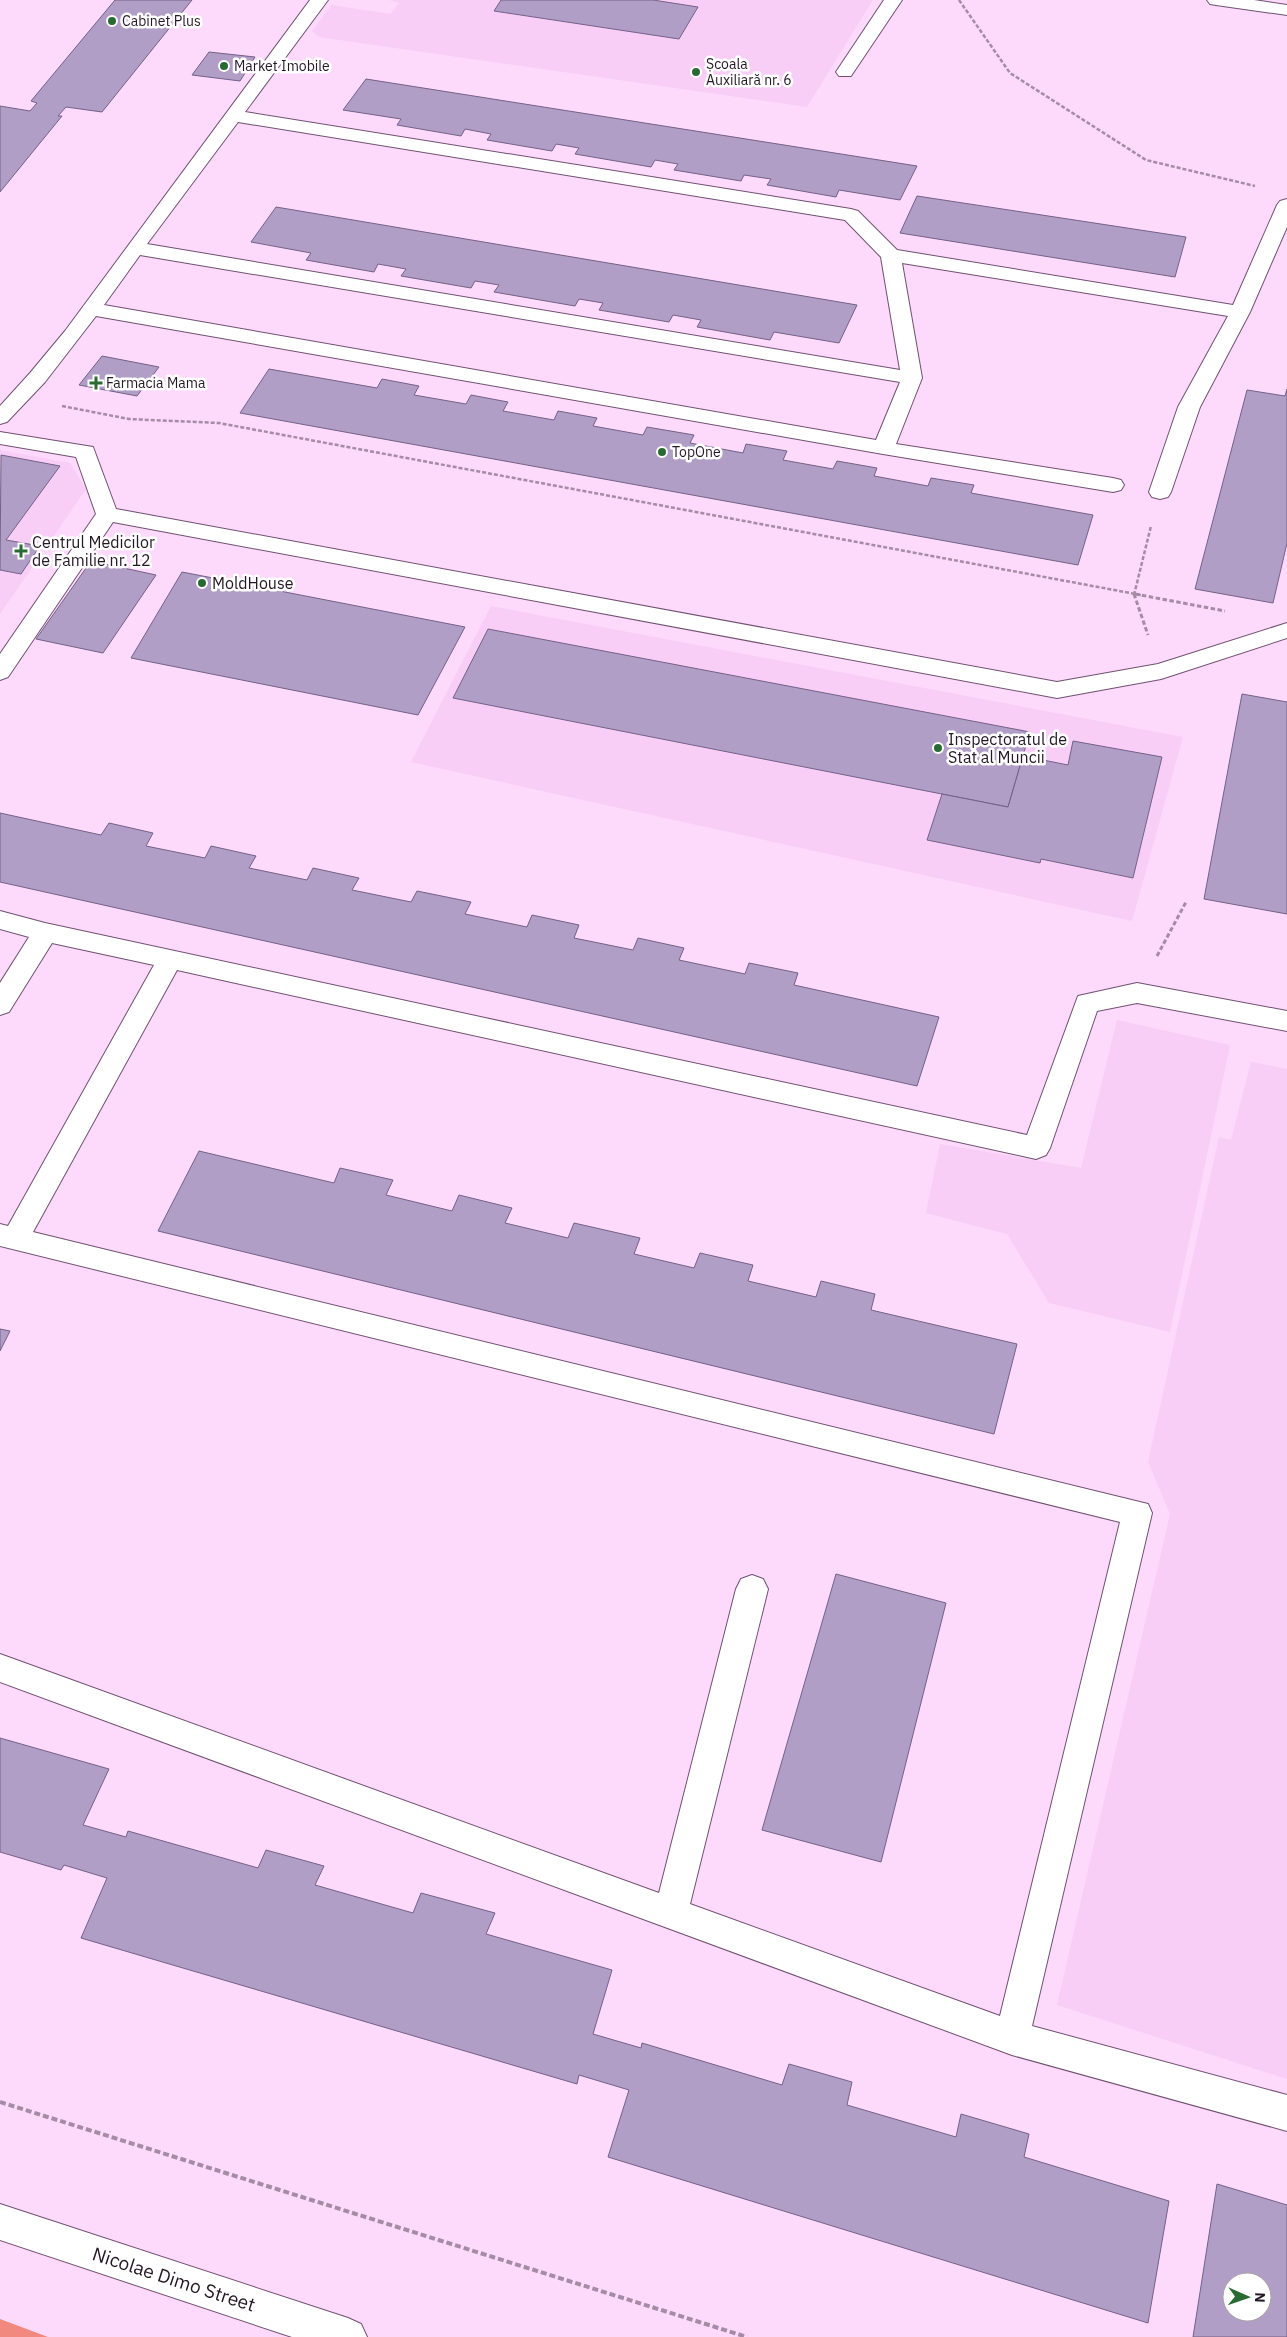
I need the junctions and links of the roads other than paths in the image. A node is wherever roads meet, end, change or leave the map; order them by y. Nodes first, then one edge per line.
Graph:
1 (319, 0) edge
2 (893, 0) edge
3 (1216, 0) edge
4 (1287, 10) edge
5 (845, 72) dead end
6 (233, 116) junction
7 (1287, 206) edge
8 (135, 248) junction
9 (891, 254) junction
10 (93, 308) junction
11 (1240, 312) junction
12 (912, 378) junction
13 (0, 418) edge
14 (0, 438) edge
15 (883, 448) junction
16 (1113, 485) dead end
17 (1160, 492) road end
18 (107, 514) junction
19 (1287, 630) edge
20 (0, 672) edge
21 (0, 920) edge
22 (45, 932) junction
23 (170, 959) junction
24 (0, 1004) edge
25 (1287, 1021) edge
26 (7, 1237) edge
27 (752, 1589) dead end
28 (0, 1668) edge
29 (671, 1913) junction
30 (1012, 2038) junction
31 (1287, 2113) edge
32 (0, 2222) edge
33 (348, 2337) edge

1 - 6 main road
2 - 5 main road
3 - 4 main road
6 - 8 main road
6 - 9 main road
7 - 11 main road
8 - 10 main road
8 - 12 main road
9 - 11 main road
9 - 12 main road
10 - 13 main road
10 - 15 main road
11 - 17 main road
12 - 15 main road
14 - 18 main road
15 - 16 main road
18 - 19 main road
18 - 20 main road
21 - 22 main road
22 - 23 main road
22 - 24 main road
23 - 25 main road
23 - 26 main road
26 - 30 main road
27 - 29 main road
28 - 29 main road
29 - 30 main road
30 - 31 main road
32 - 33 main road, Nicolae Dimo Street

